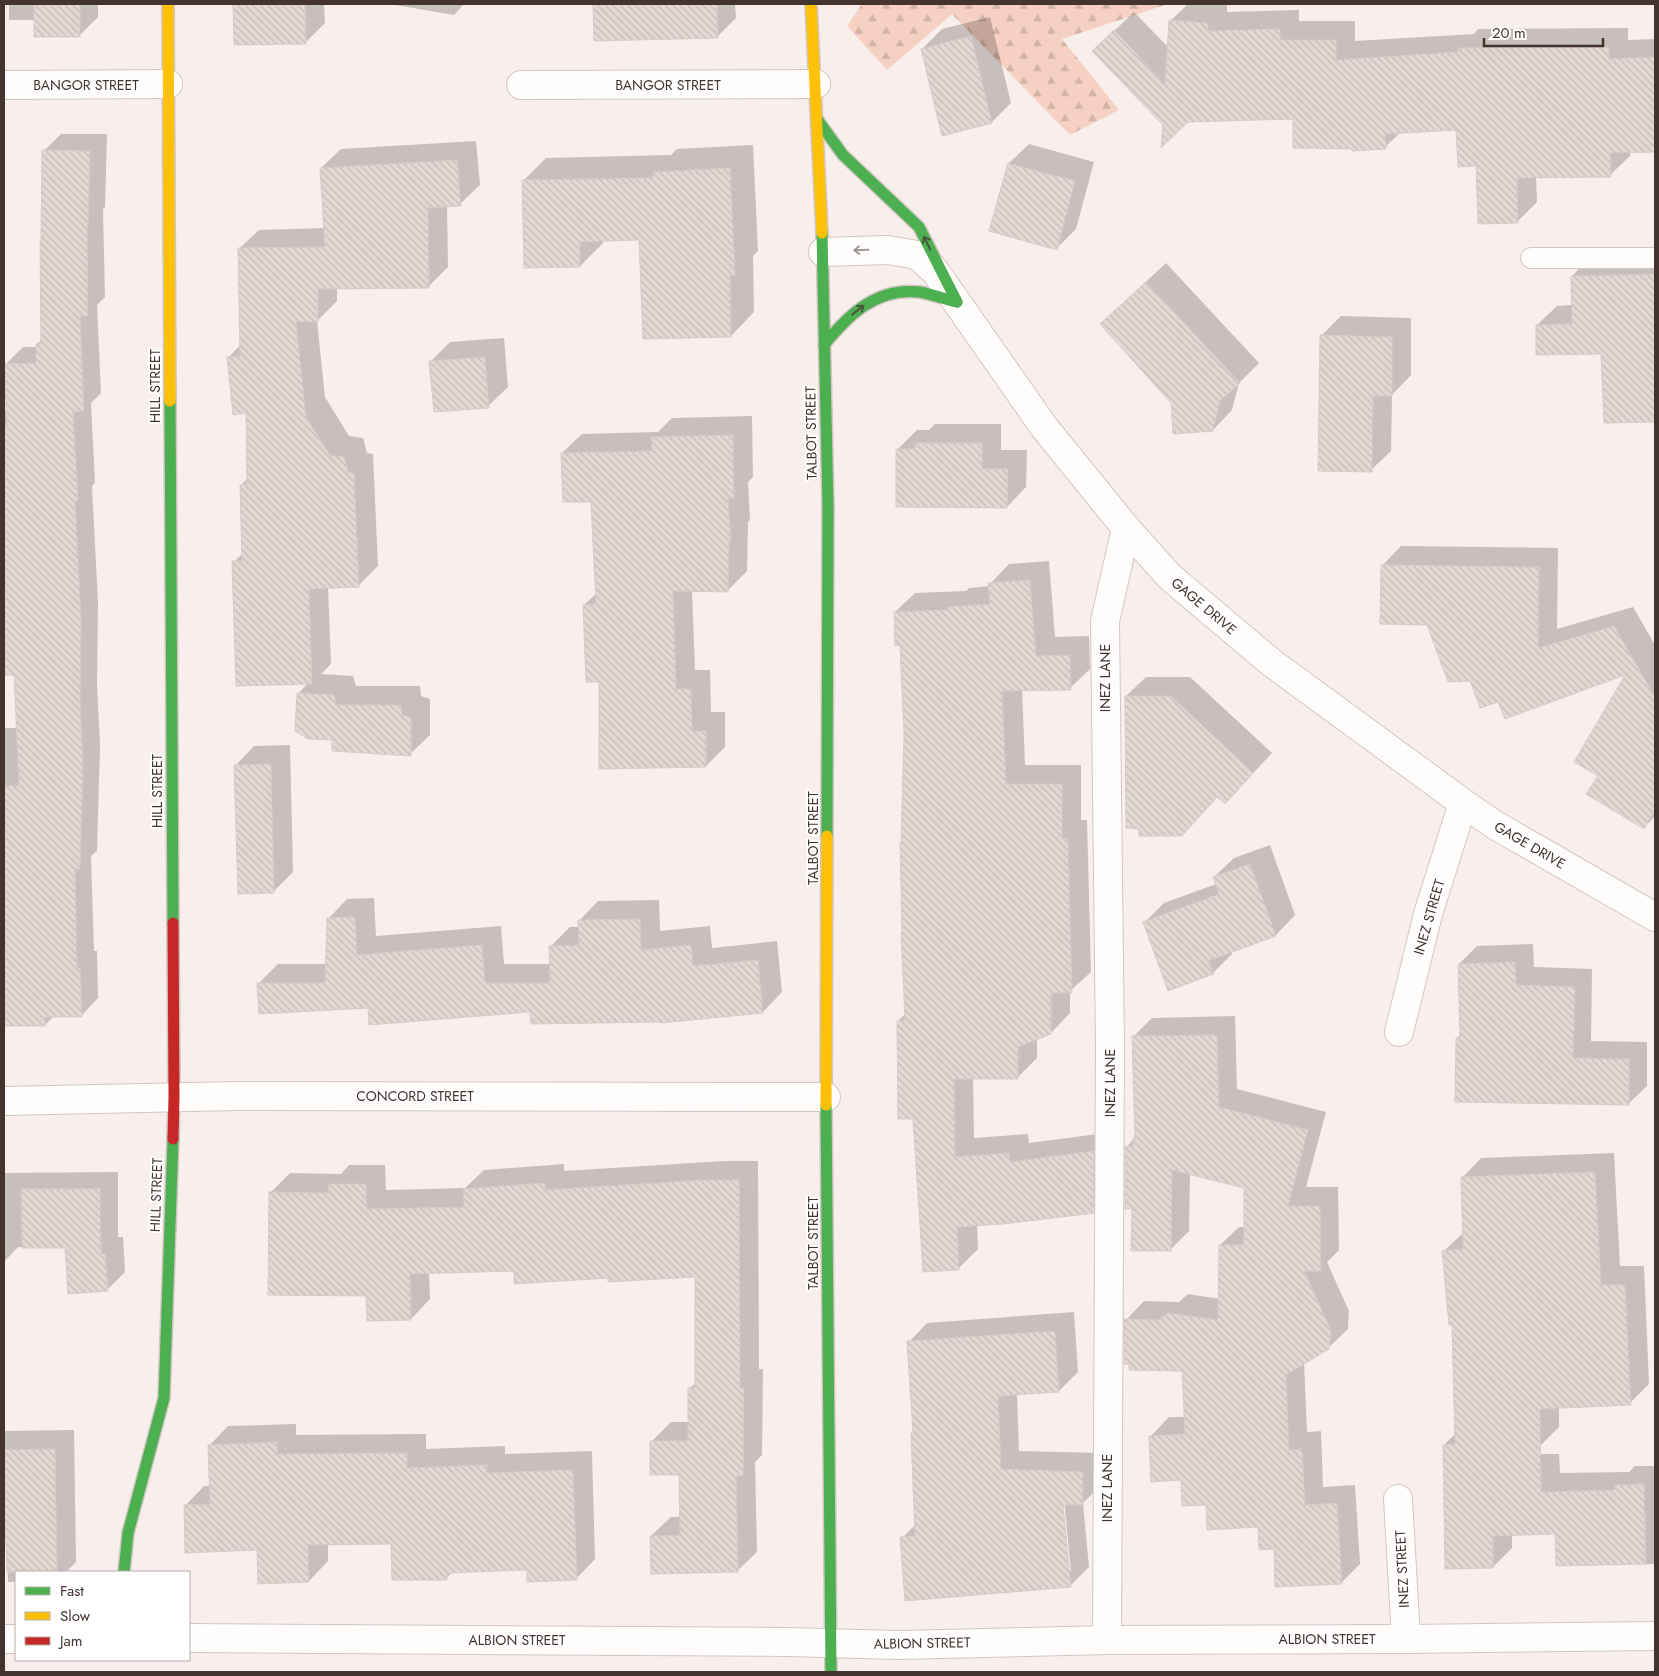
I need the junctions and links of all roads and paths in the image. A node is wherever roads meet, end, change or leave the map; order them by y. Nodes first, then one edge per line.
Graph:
1 (168, 4) edge
2 (812, 4) edge
3 (168, 84) junction
4 (816, 84) junction
5 (521, 85) dead end
6 (4, 86) edge
7 (817, 119) junction
8 (823, 252) junction
9 (1531, 258) dead end
10 (1655, 258) edge
11 (957, 302) junction
12 (824, 345) junction
13 (1126, 528) junction
14 (1463, 803) junction
15 (1655, 917) edge
16 (1399, 1032) dead end
17 (174, 1097) junction
18 (826, 1097) junction
19 (4, 1101) edge
20 (1398, 1499) dead end
21 (124, 1571) edge
22 (1655, 1636) edge
23 (190, 1638) edge
24 (1406, 1639) junction
25 (1106, 1640) junction
26 (831, 1643) junction
27 (831, 1672) edge

1 - 3 main road, HILL STREET
2 - 4 main road, TALBOT STREET
3 - 6 street, BANGOR STREET
3 - 17 main road, HILL STREET
4 - 5 street, BANGOR STREET
4 - 7 main road, TALBOT STREET
7 - 8 main road, TALBOT STREET
11 -> 7 main road
11 -> 8 street, GAGE DRIVE
8 - 12 main road, TALBOT STREET
9 - 10 lane
12 -> 11 main road
11 - 13 street, GAGE DRIVE
12 - 18 main road, TALBOT STREET
13 - 14 street, GAGE DRIVE
13 - 25 street, INEZ LANE
14 - 15 street, GAGE DRIVE
14 - 16 street, INEZ STREET
17 - 18 street, CONCORD STREET
17 - 19 street, CONCORD STREET
17 - 21 main road, HILL STREET
18 - 26 main road, TALBOT STREET
20 - 24 street, INEZ STREET
22 - 24 street, ALBION STREET
23 - 26 street, ALBION STREET
24 - 25 street, ALBION STREET
25 - 26 street, ALBION STREET
26 - 27 main road, TALBOT STREET

